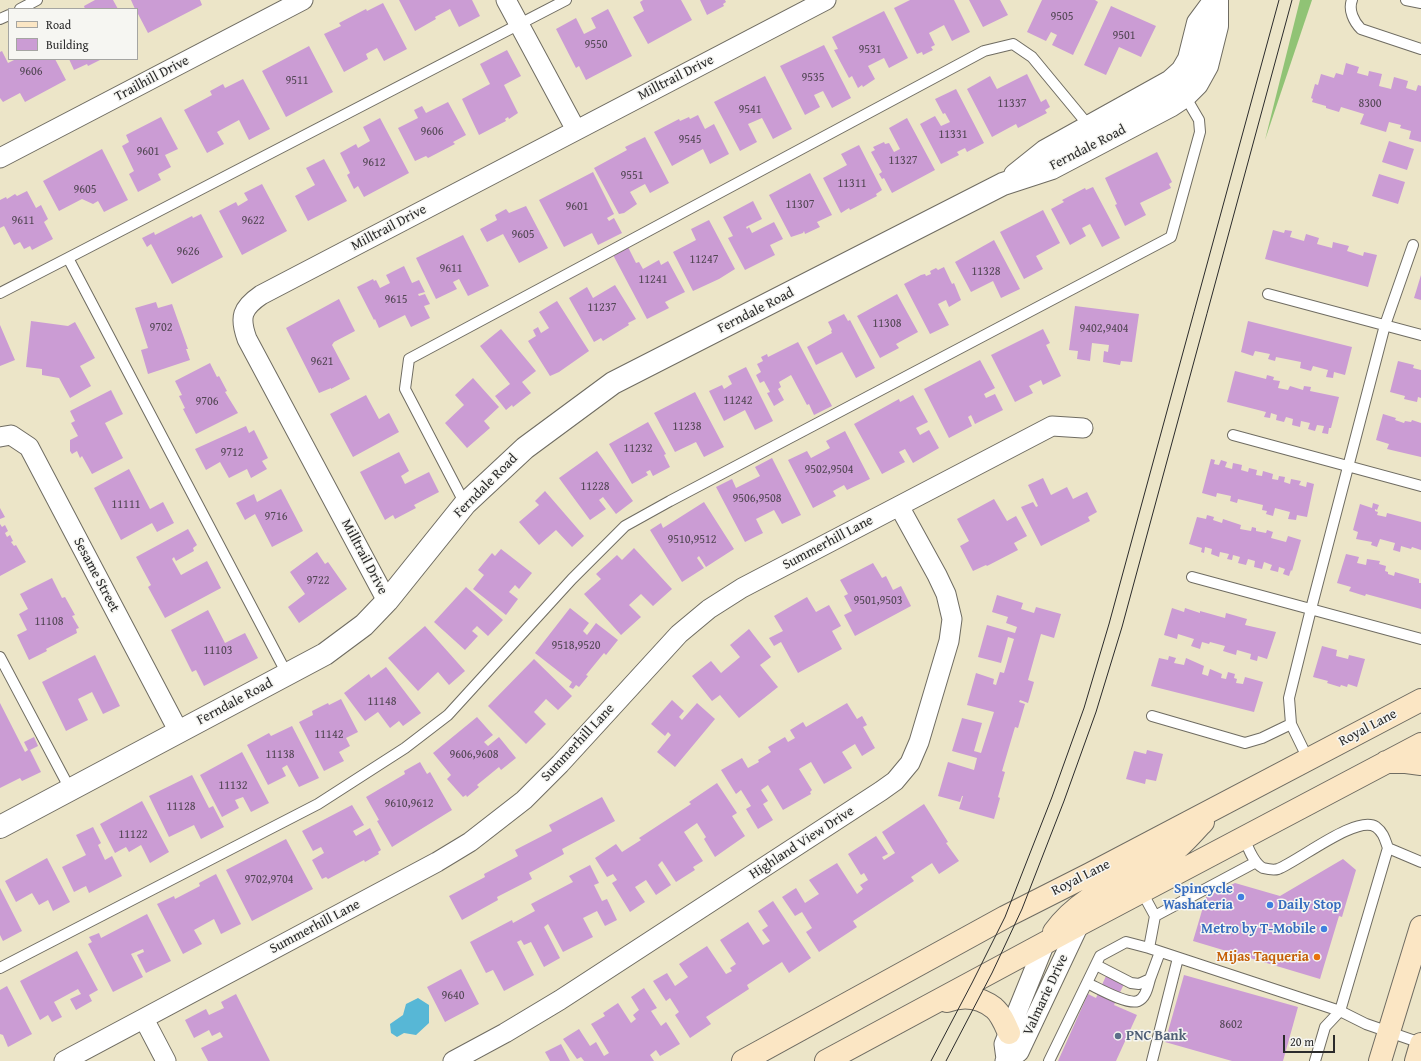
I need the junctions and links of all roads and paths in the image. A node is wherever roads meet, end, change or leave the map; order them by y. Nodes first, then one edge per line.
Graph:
1 (37, 0) edge
2 (303, 0) edge
3 (506, 0) edge
4 (566, 0) edge
5 (826, 0) edge
6 (1216, 0) edge
7 (1352, 0) edge
8 (1406, 0) edge
9 (1421, 3) edge
10 (22, 8) edge
11 (520, 25) junction
12 (1421, 49) edge
13 (1178, 101) junction
14 (1089, 126) junction
15 (576, 130) junction
16 (0, 158) edge
17 (1003, 184) junction
18 (1413, 245) dead end
19 (68, 258) junction
20 (0, 293) edge
21 (1268, 294) dead end
22 (1386, 326) junction
23 (1421, 335) edge
24 (1083, 428) dead end
25 (1233, 435) dead end
26 (0, 437) edge
27 (1349, 466) junction
28 (1421, 486) edge
29 (465, 504) junction
30 (899, 506) junction
31 (1192, 577) dead end
32 (387, 601) junction
33 (1311, 609) junction
34 (1421, 639) edge
35 (0, 657) edge
36 (287, 674) junction
37 (1421, 700) edge
38 (1152, 716) dead end
39 (1291, 724) junction
40 (179, 732) junction
41 (1421, 744) edge
42 (1308, 760) junction
43 (1386, 762) junction
44 (1421, 764) edge
45 (70, 790) junction
46 (1218, 807) junction
47 (0, 827) edge
48 (1244, 838) junction
49 (1388, 848) junction
50 (1256, 862) junction
51 (1421, 862) edge
52 (1142, 892) junction
53 (1156, 916) junction
54 (1079, 925) junction
55 (1421, 927) edge
56 (1045, 943) junction
57 (1149, 948) junction
58 (1160, 952) junction
59 (1178, 958) junction
60 (1096, 965) junction
61 (0, 968) edge
62 (1150, 979) junction
63 (1087, 983) junction
64 (1340, 1011) junction
65 (144, 1019) junction
66 (903, 1020) junction
67 (1009, 1032) junction
68 (1388, 1032) junction
69 (1421, 1043) edge
70 (1006, 1060) edge
71 (64, 1061) edge
72 (166, 1061) edge
73 (454, 1061) edge
74 (743, 1061) edge
75 (826, 1061) edge
76 (1049, 1061) edge
77 (1152, 1061) edge
78 (1315, 1061) edge
79 (1380, 1061) edge
80 (1416, 1061) edge

1 - 10 lane
2 - 16 street, Trailhill Drive
3 - 11 street
4 - 11 lane
5 - 15 street, Milltrail Drive
6 - 13 street, Ferndale Road
6 - 14 street, Ferndale Road
7 - 12 lane
8 - 9 lane
11 - 15 street
11 - 19 lane
13 - 17 street, Ferndale Road
13 - 61 lane
14 - 17 street, Ferndale Road
14 - 29 lane
15 - 32 street, Milltrail Drive
17 - 29 street, Ferndale Road
18 - 22 lane
19 - 20 lane
19 - 36 lane
21 - 22 lane
22 - 23 lane
22 - 27 lane
24 - 30 street, Summerhill Lane
25 - 27 lane
26 - 40 street, Sesame Street
27 - 28 lane
27 - 33 lane
29 - 32 street, Ferndale Road
30 - 65 street, Summerhill Lane
30 - 73 street, Highland View Drive
31 - 33 lane
32 - 36 street, Ferndale Road
33 - 34 lane
33 - 39 lane
35 - 45 lane
36 - 40 street, Ferndale Road
37 - 42 main road, Royal Lane
38 - 39 lane
39 - 42 lane
40 - 45 street, Ferndale Road
41 - 43 main road
42 - 46 main road, Royal Lane
43 - 44 main road
43 - 48 main road
45 - 47 street, Ferndale Road
46 - 56 main road
46 - 74 main road, Royal Lane
48 - 50 lane
48 - 52 main road
49 - 50 lane
49 - 51 lane
49 - 64 lane
50 - 53 lane
52 - 53 lane
52 - 54 main road
53 - 57 lane
54 - 56 main road
54 - 70 street, Valmarie Drive
55 - 68 main road
56 - 66 main road
56 - 67 street, Valmarie Drive
57 - 58 lane
57 - 60 lane
58 - 59 lane
58 - 62 lane
59 - 64 lane
59 - 77 lane
60 - 62 lane
60 - 63 lane
62 - 63 lane
63 - 76 lane
64 - 68 lane
64 - 78 lane
65 - 71 street, Summerhill Lane
65 - 72 street
66 - 67 main road
66 - 75 main road
67 - 70 street, Valmarie Drive
68 - 69 lane
68 - 79 main road
69 - 80 main road

